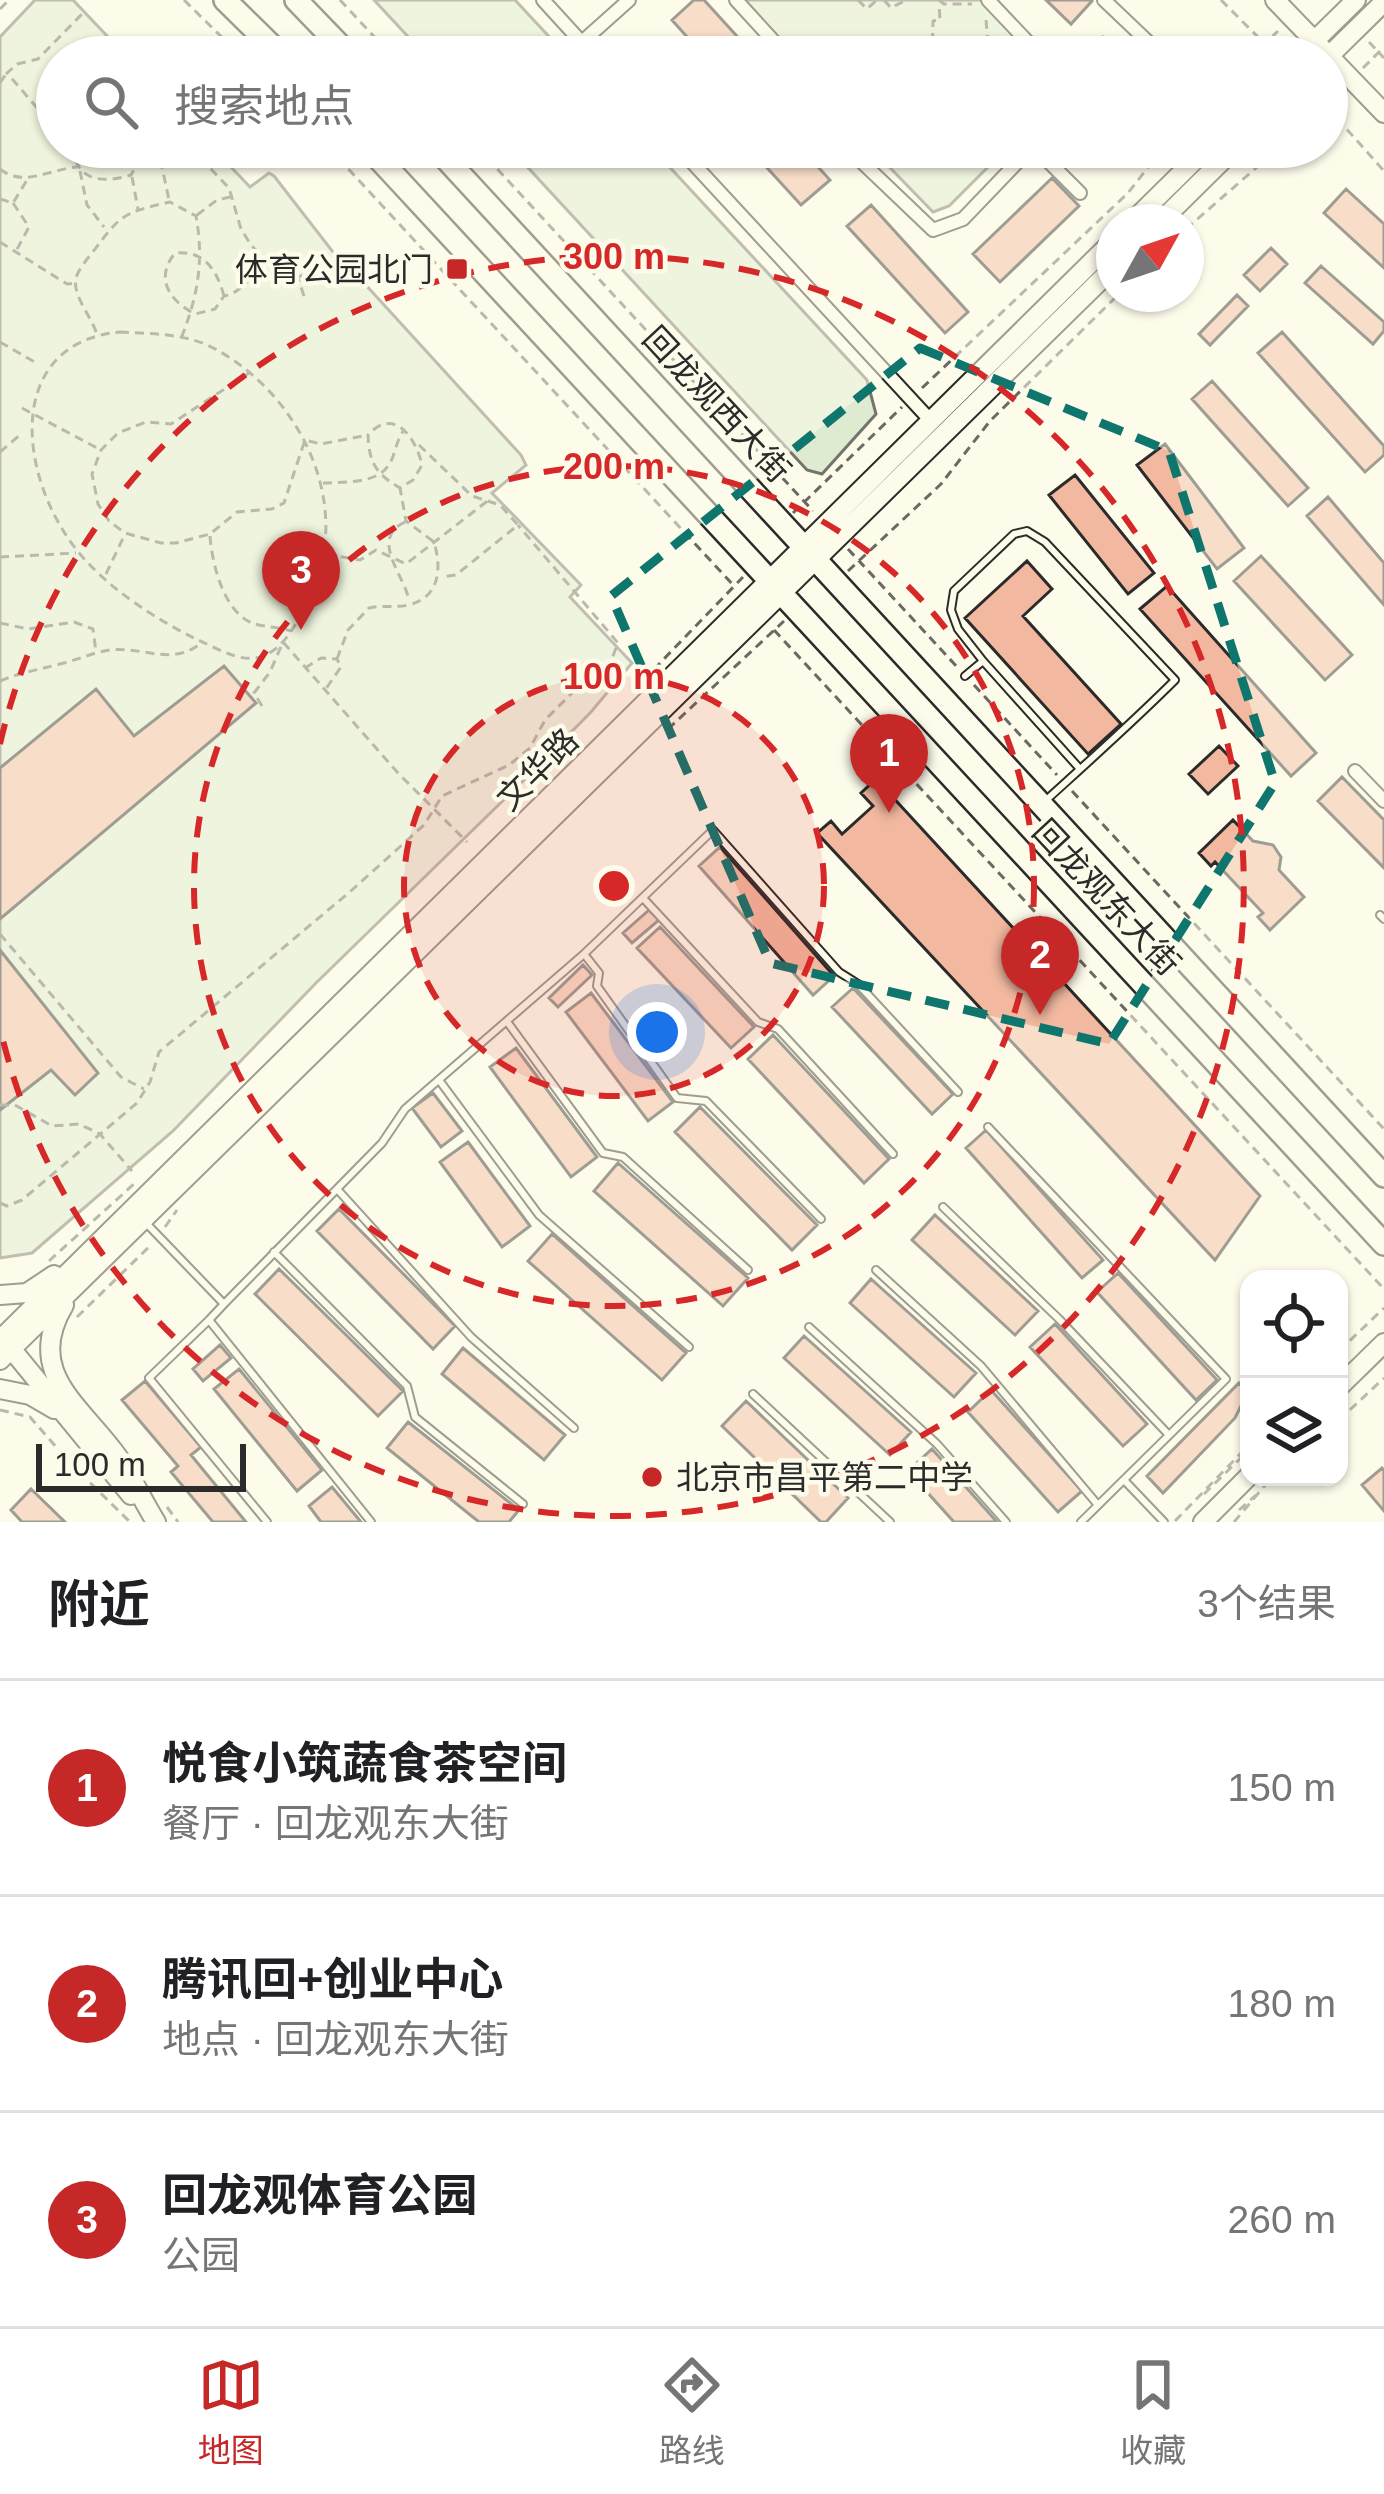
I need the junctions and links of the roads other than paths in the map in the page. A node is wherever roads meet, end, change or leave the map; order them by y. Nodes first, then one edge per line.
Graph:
1 (225, 0) edge
2 (296, 0) edge
3 (543, 0) edge
4 (629, 0) edge
5 (736, 0) edge
6 (1104, 0) edge
7 (1275, 0) edge
8 (1356, 0) edge
9 (1384, 2) edge
10 (986, 6) edge
11 (262, 36) edge
12 (331, 36) edge
13 (576, 36) edge
14 (590, 36) edge
15 (769, 36) edge
16 (1019, 36) edge
17 (1142, 36) edge
18 (1311, 36) edge
19 (1319, 36) edge
20 (1348, 37) edge
21 (1348, 77) edge
22 (1384, 113) edge
23 (387, 168) edge
24 (454, 168) edge
25 (697, 168) edge
26 (868, 168) edge
27 (1013, 168) edge
28 (1054, 168) edge
29 (1187, 168) edge
30 (1215, 168) edge
31 (1080, 193) dead end
32 (1150, 204) edge
33 (1178, 204) edge
34 (1096, 258) edge
35 (1096, 284) edge
36 (931, 421) junction
37 (810, 554) junction
38 (776, 587) junction
39 (982, 661) junction
40 (965, 676) road end
41 (1080, 769) junction
42 (1355, 770) dead end
43 (1384, 801) edge
44 (1041, 804) junction
45 (643, 898) junction
46 (584, 954) junction
47 (508, 1022) junction
48 (439, 1080) junction
49 (958, 1092) dead end
50 (988, 1126) dead end
51 (893, 1154) dead end
52 (1384, 1176) edge
53 (158, 1186) junction
54 (337, 1189) junction
55 (943, 1207) dead end
56 (820, 1219) dead end
57 (144, 1221) junction
58 (1384, 1244) edge
59 (274, 1252) junction
60 (748, 1270) dead end
61 (876, 1270) dead end
62 (92, 1272) junction
63 (0, 1295) edge
64 (224, 1304) junction
65 (209, 1320) junction
66 (809, 1327) dead end
67 (1384, 1343) edge
68 (3, 1345) edge
69 (688, 1347) dead end
70 (1348, 1379) edge
71 (0, 1389) edge
72 (752, 1394) dead end
73 (574, 1428) dead end
74 (1169, 1435) junction
75 (87, 1442) junction
76 (1124, 1480) junction
77 (1240, 1485) edge
78 (523, 1504) dead end
79 (1098, 1505) junction
80 (154, 1522) edge
81 (266, 1522) edge
82 (370, 1522) edge
83 (890, 1522) edge
84 (1006, 1522) edge
85 (1081, 1522) edge
86 (1164, 1522) edge
87 (1202, 1522) edge

1 - 11 main road
2 - 12 main road
3 - 13 street
4 - 14 street
5 - 15 street
6 - 17 street
7 - 18 street
8 - 19 street
9 - 20 street
10 - 16 street
21 - 22 street
23 - 38 main road
24 - 37 main road, 回龙观西大街
25 - 36 street
26 - 27 street
28 - 31 street
29 - 32 street
30 - 33 street
34 - 36 street, 文华路
35 - 37 street, 文华路
36 - 37 street, 文华路
37 - 38 street, 文华路
37 - 44 main road, 回龙观东大街
38 - 53 street, 文华路
38 - 57 street, 文华路
38 - 58 main road, 回龙观东大街
39 - 40 lane
39 - 41 lane
39 - 41 lane
41 - 44 lane
42 - 43 street
44 - 52 main road, 回龙观东大街
45 - 46 lane
45 - 49 lane
45 - 51 lane
46 - 47 lane
46 - 56 lane
47 - 48 lane
47 - 60 lane
48 - 54 lane
48 - 69 lane
50 - 74 lane
53 - 63 street
53 - 68 street, 文华路
54 - 59 lane
54 - 73 lane
55 - 74 lane
57 - 62 street, 文华路
57 - 64 lane
59 - 64 lane
59 - 78 lane
61 - 79 lane
62 - 68 street, 文华路
62 - 80 street
64 - 65 lane
65 - 81 lane
65 - 82 lane
66 - 84 lane
67 - 70 street
68 - 75 street
71 - 75 street
72 - 83 lane
74 - 76 lane
75 - 80 street
76 - 79 lane
76 - 86 lane
77 - 87 street
79 - 85 lane

